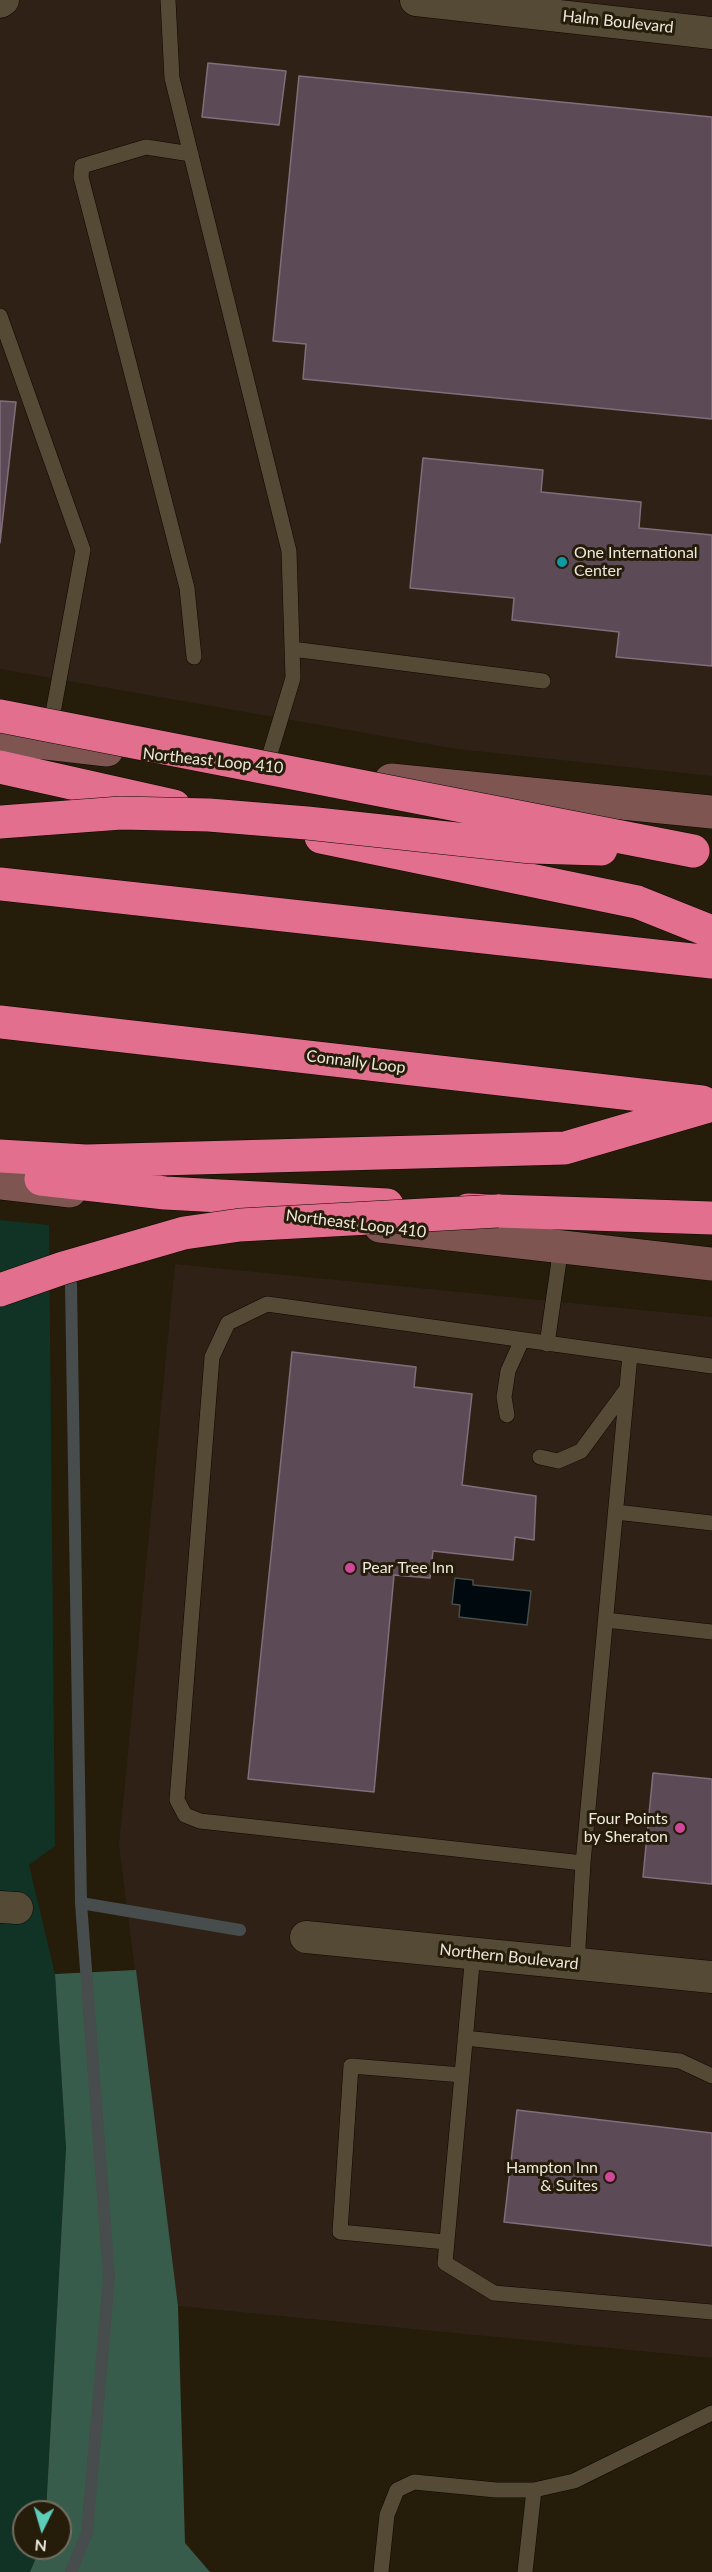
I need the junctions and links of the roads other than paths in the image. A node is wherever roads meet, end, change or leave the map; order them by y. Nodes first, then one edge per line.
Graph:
1 (168, 0) edge
2 (416, 0) edge
3 (712, 33) edge
4 (191, 154) junction
5 (0, 316) edge
6 (292, 649) junction
7 (194, 657) dead end
8 (543, 681) dead end
9 (0, 716) edge
10 (0, 738) edge
11 (47, 743) junction
12 (0, 767) edge
13 (266, 767) junction
14 (712, 812) edge
15 (0, 822) edge
16 (702, 852) edge
17 (0, 884) edge
18 (712, 932) edge
19 (712, 962) edge
20 (0, 1022) edge
21 (712, 1104) edge
22 (0, 1156) edge
23 (0, 1174) edge
24 (0, 1183) edge
25 (498, 1211) junction
26 (712, 1218) edge
27 (561, 1247) junction
28 (712, 1264) edge
29 (0, 1290) edge
30 (522, 1340) junction
31 (547, 1344) junction
32 (630, 1355) junction
33 (712, 1366) edge
34 (627, 1389) junction
35 (507, 1415) dead end
36 (540, 1457) dead end
37 (616, 1512) junction
38 (712, 1523) edge
39 (606, 1620) junction
40 (712, 1632) edge
41 (584, 1863) junction
42 (306, 1937) dead end
43 (473, 1953) junction
44 (577, 1964) junction
45 (712, 1977) edge
46 (465, 2038) junction
47 (462, 2075) junction
48 (712, 2076) edge
49 (447, 2242) junction
50 (712, 2312) edge
51 (712, 2413) edge
52 (534, 2490) junction
53 (381, 2572) edge
54 (525, 2572) edge

1 - 4 lane
2 - 3 street, Halm Boulevard
4 - 6 lane
4 - 7 lane
5 - 11 lane
6 - 8 lane
6 - 13 lane
9 - 16 highway, bridge
10 - 11 main road, Northeast Loop 410
11 - 13 main road, Northeast Loop 410
12 - 18 highway
13 - 14 main road, Northeast Loop 410
15 - 16 highway, bridge
17 - 19 highway
20 - 21 highway, Connally Loop
21 - 22 highway
23 - 25 highway, bridge
24 - 27 main road, Northeast Loop 410
25 - 26 highway
25 - 29 highway, bridge
27 - 28 main road, Northeast Loop 410
27 - 31 lane
30 - 31 lane
30 - 35 lane
30 - 41 lane
31 - 32 lane
32 - 33 lane
32 - 34 lane
34 - 36 lane
34 - 37 lane
37 - 38 lane
37 - 39 lane
39 - 40 lane
39 - 41 lane
41 - 44 lane
42 - 43 street, Northern Boulevard
43 - 44 street, Northern Boulevard
43 - 46 lane
44 - 45 street, Northern Boulevard
46 - 47 lane
46 - 48 lane
47 - 49 lane
47 - 49 lane
49 - 50 lane
51 - 52 lane
52 - 53 lane
52 - 54 lane

